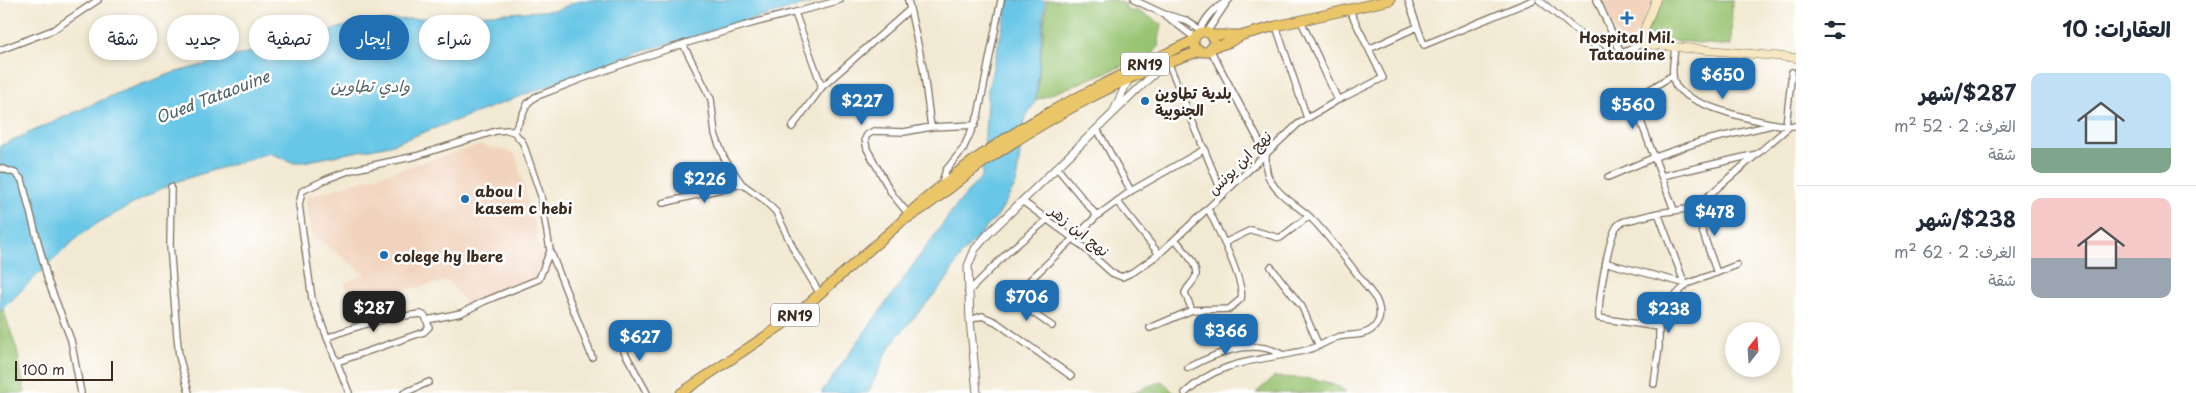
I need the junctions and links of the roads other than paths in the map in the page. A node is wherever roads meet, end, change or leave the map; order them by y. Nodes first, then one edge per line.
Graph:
1 (98, 0) edge
2 (840, 0) edge
3 (908, 0) edge
4 (1001, 0) edge
5 (1134, 0) edge
6 (1144, 0) edge
7 (1229, 0) edge
8 (1390, 0) edge
9 (1408, 0) edge
10 (1532, 0) edge
11 (1539, 0) edge
12 (1596, 0) edge
13 (1656, 0) edge
14 (1377, 1) edge
15 (1149, 7) junction
16 (1349, 9) junction
17 (909, 10) junction
18 (795, 13) junction
19 (1164, 14) junction
20 (1301, 21) junction
21 (1276, 26) junction
22 (1417, 28) junction
23 (1202, 34) junction
24 (1243, 35) junction
25 (683, 44) junction
26 (1642, 44) junction
27 (1675, 47) junction
28 (1211, 48) junction
29 (1369, 49) junction
30 (0, 50) edge
31 (1201, 51) junction
32 (1621, 54) junction
33 (1796, 58) edge
34 (1166, 63) junction
35 (1792, 72) dead end
36 (1673, 75) junction
37 (1127, 76) junction
38 (822, 87) junction
39 (1100, 90) junction
40 (1338, 100) junction
41 (1116, 105) junction
42 (1110, 118) junction
43 (1307, 118) junction
44 (1776, 124) junction
45 (975, 125) junction
46 (1791, 126) edge
47 (792, 127) dead end
48 (931, 127) junction
49 (1098, 129) junction
50 (514, 132) junction
51 (1205, 149) junction
52 (1266, 154) junction
53 (1758, 154) junction
54 (1655, 157) junction
55 (0, 168) edge
56 (1057, 168) junction
57 (1662, 176) junction
58 (1608, 177) dead end
59 (954, 179) junction
60 (742, 184) junction
61 (941, 185) junction
62 (171, 187) dead end
63 (1131, 191) junction
64 (1223, 196) junction
65 (1022, 201) junction
66 (1118, 201) junction
67 (663, 203) dead end
68 (1694, 208) junction
69 (1208, 209) junction
70 (1674, 210) junction
71 (1658, 213) junction
72 (909, 215) junction
73 (1097, 216) junction
74 (1309, 216) junction
75 (1048, 219) junction
76 (1074, 239) junction
77 (1175, 239) junction
78 (1224, 243) junction
79 (550, 250) junction
80 (1159, 254) junction
81 (1607, 262) junction
82 (1737, 265) dead end
83 (1271, 267) dead end
84 (1717, 273) junction
85 (1122, 276) joint
86 (1685, 283) junction
87 (968, 292) junction
88 (820, 294) junction
89 (1192, 310) junction
90 (427, 320) junction
91 (970, 320) junction
92 (1052, 326) dead end
93 (1658, 327) junction
94 (1150, 328) dead end
95 (327, 338) junction
96 (618, 340) dead end
97 (1319, 346) junction
98 (1283, 355) junction
99 (592, 357) dead end
100 (337, 362) junction
101 (1188, 368) dead end
102 (1071, 376) dead end
103 (428, 382) dead end
104 (1654, 384) dead end
105 (81, 393) edge
106 (189, 393) edge
107 (349, 393) edge
108 (404, 393) edge
109 (647, 393) edge
110 (681, 393) edge
111 (977, 393) edge
112 (1185, 393) edge

1 - 30 street
2 - 18 street
3 - 17 street
4 - 45 street
5 - 15 street
6 - 15 street
7 - 23 street
8 - 14 main road, RN19
9 - 22 street
10 - 22 street
11 - 32 street
12 - 32 street
13 - 26 main road
14 - 16 main road, RN19
15 - 19 street
16 - 20 main road, RN19
16 - 29 street
17 - 38 street
17 - 48 street
18 - 25 street
18 - 38 street
19 - 23 street
19 - 23 street
20 - 21 main road, RN19
20 - 40 street
21 - 24 main road, RN19
21 - 43 street
22 - 29 street
23 - 24 main road, RN19
23 - 28 main road
23 - 31 main road
23 - 37 main road, RN19
24 - 28 main road, RN19
25 - 50 street
25 - 60 street
26 - 27 main road
26 - 32 street
27 - 33 main road
27 - 36 street
28 - 31 main road, RN19
28 - 52 street
29 - 40 street, نهج ابن يونس
31 - 34 main road, RN19
34 - 37 main road, RN19
34 - 42 street
34 - 51 street
35 - 46 street
36 - 44 street
36 - 54 street
37 - 39 main road, RN19
37 - 41 street
38 - 47 street
39 - 41 street
39 - 59 main road, RN19
40 - 43 street, نهج ابن يونس
41 - 42 street
42 - 49 street
43 - 52 street, نهج ابن يونس
44 - 46 street
44 - 54 street
45 - 48 street
45 - 61 street
46 - 53 street
48 - 72 street
49 - 56 street
49 - 63 street
50 - 79 street
50 - 95 street
51 - 63 street
51 - 64 street
52 - 64 street, نهج ابن يونس
52 - 74 street
53 - 57 street
53 - 68 street
54 - 57 street
54 - 58 street
55 - 105 street
56 - 65 street
56 - 73 street
57 - 70 street
59 - 61 main road, RN19
59 - 72 main road, RN19
60 - 67 street
60 - 88 street
61 - 72 main road, RN19
62 - 106 street
63 - 66 street
64 - 69 street, نهج ابن يونس
65 - 75 street, نهج ابن زهر
65 - 87 street
66 - 73 street
66 - 80 street
68 - 70 street
68 - 84 street
69 - 77 street, نهج ابن يونس
69 - 78 street
70 - 71 street
71 - 81 street
71 - 86 street
72 - 88 main road, RN19
73 - 76 street
74 - 78 street
74 - 97 street
75 - 76 street, نهج ابن زهر
75 - 87 street
76 - 85 street, نهج ابن زهر
76 - 92 street
77 - 80 street, نهج ابن يونس
77 - 89 street
78 - 89 street
79 - 90 street
79 - 99 street
80 - 85 street, نهج ابن يونس
81 - 86 street
81 - 93 street
82 - 84 street
83 - 97 street
84 - 86 street
86 - 93 street
87 - 91 street
88 - 110 main road, RN19
89 - 94 street
90 - 95 street
90 - 100 street
91 - 102 street
91 - 111 street
93 - 104 street
95 - 100 street
96 - 109 street
97 - 98 street
98 - 101 street
98 - 112 street
100 - 107 street
103 - 108 street

